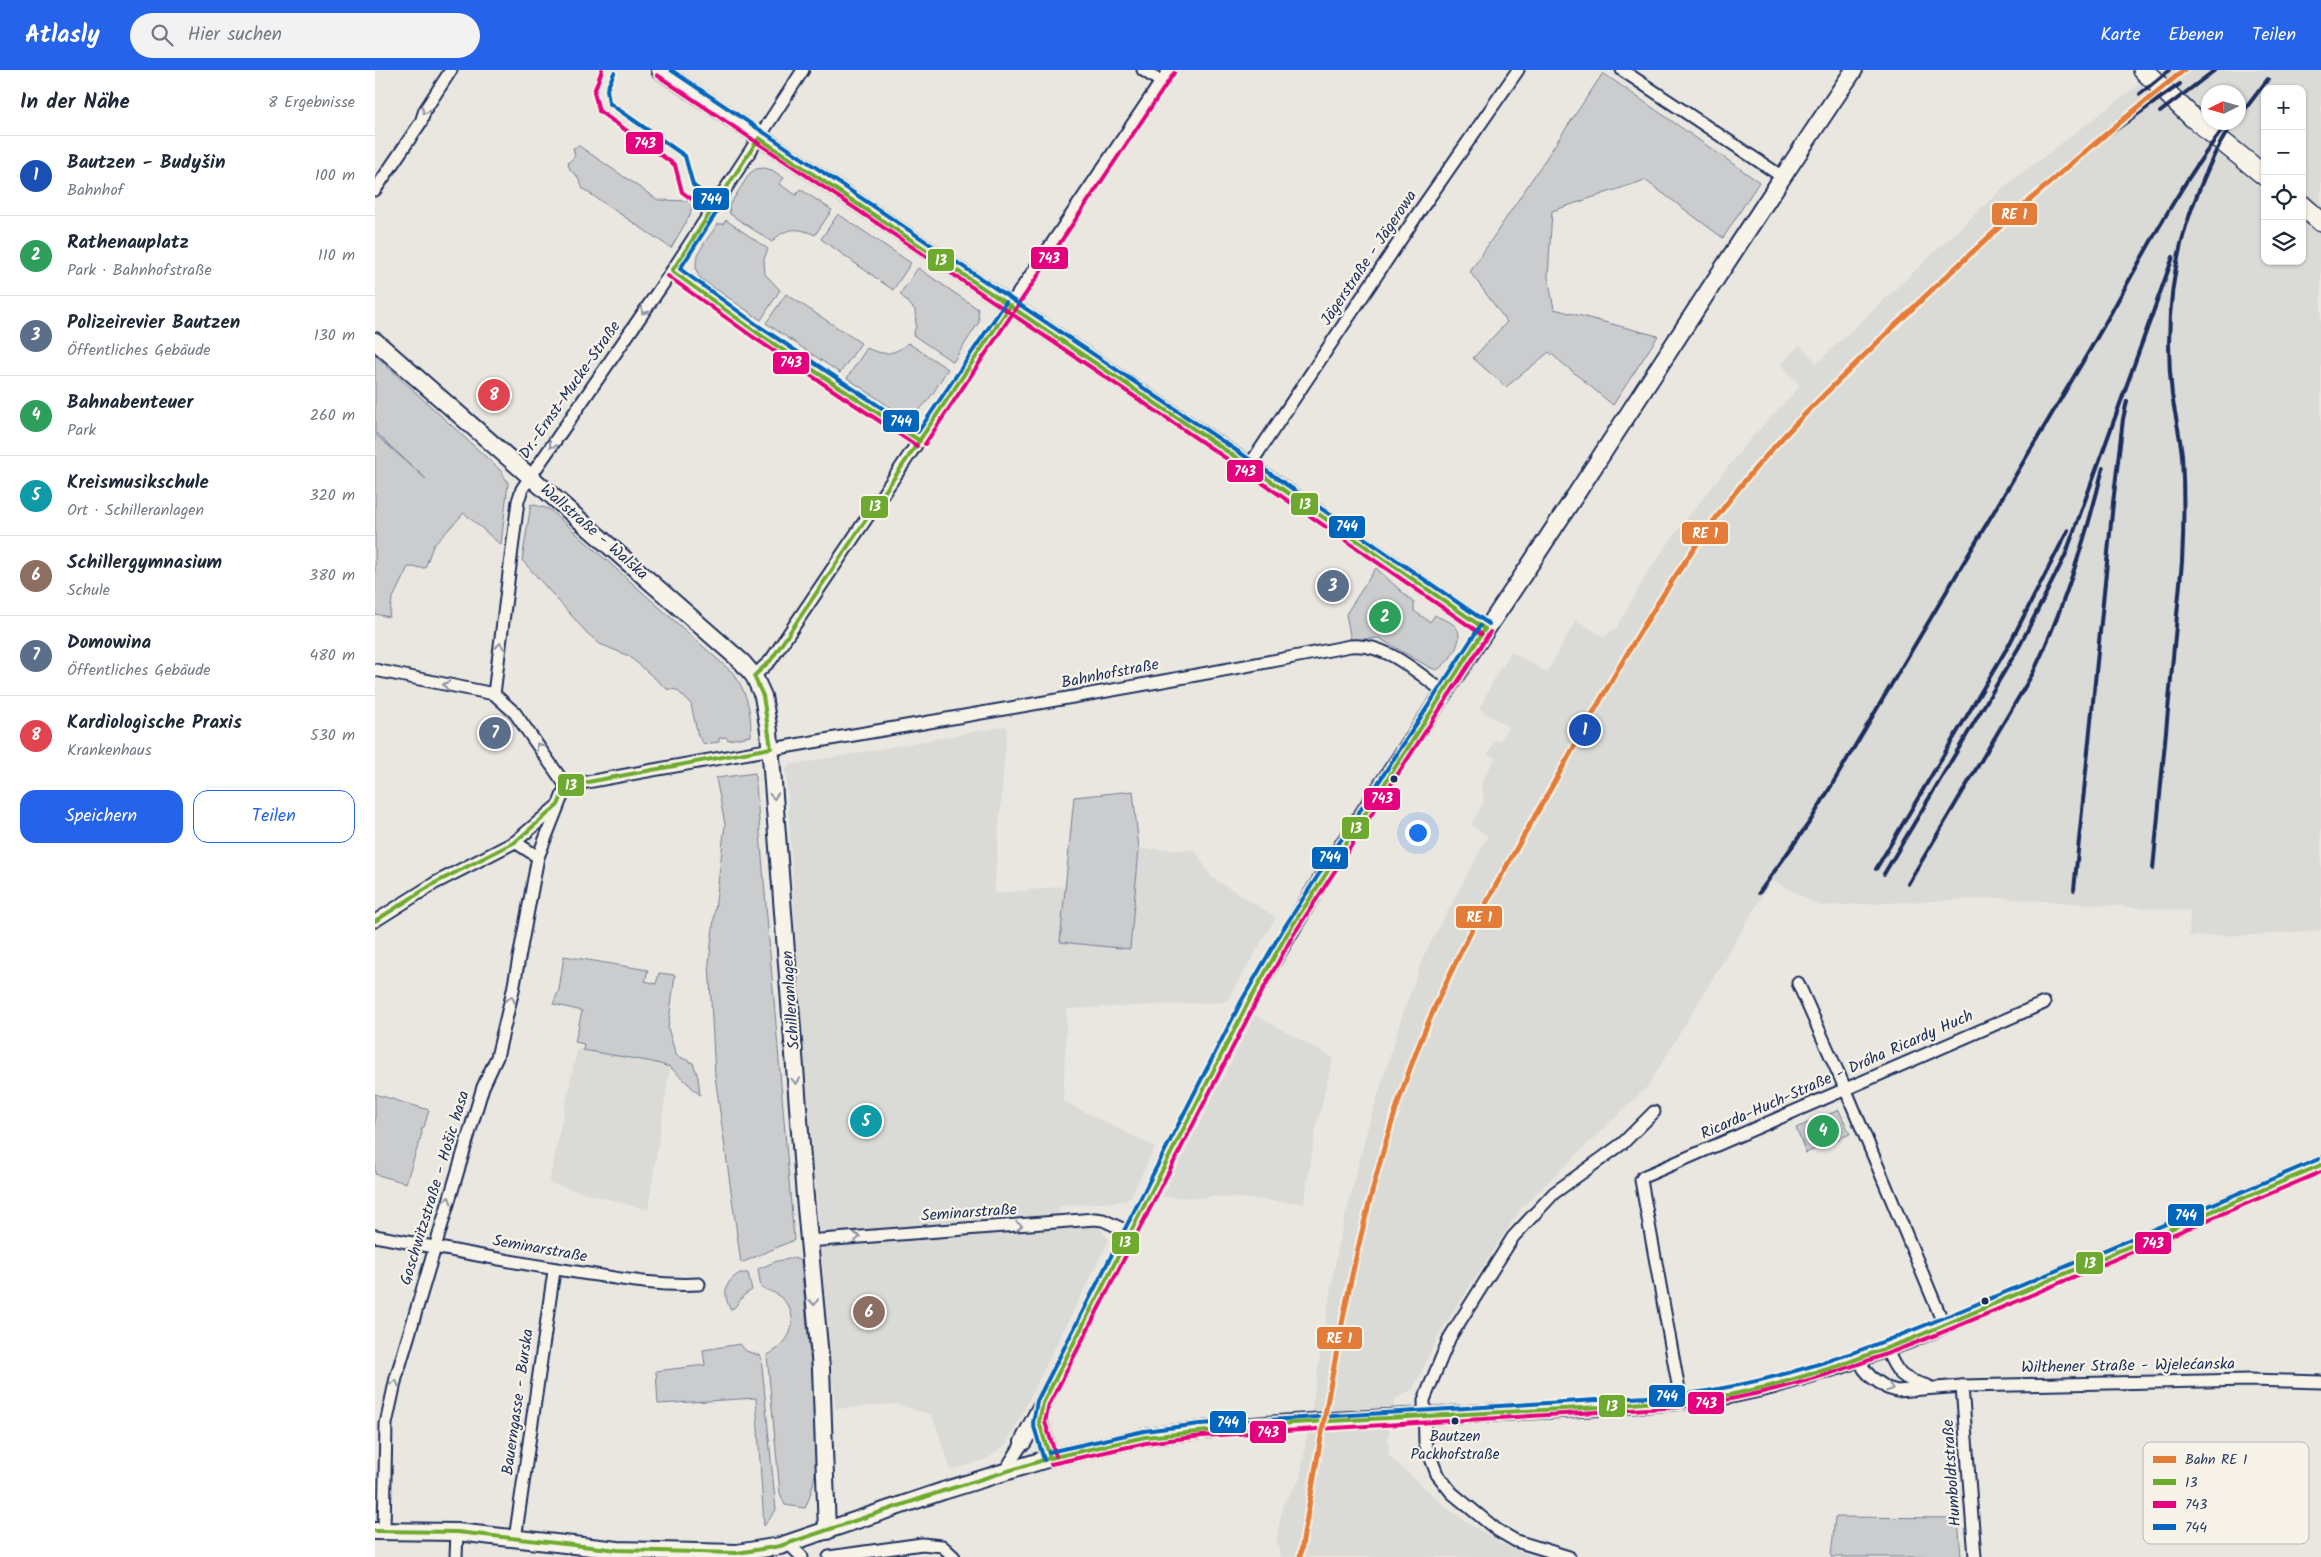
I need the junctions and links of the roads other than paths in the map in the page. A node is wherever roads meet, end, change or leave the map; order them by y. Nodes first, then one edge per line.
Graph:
1 (451, 70) edge
2 (660, 70) edge
3 (803, 70) edge
4 (1143, 70) edge
5 (1169, 70) edge
6 (1518, 70) edge
7 (1622, 70) edge
8 (1854, 70) edge
9 (2143, 70) edge
10 (1161, 82) junction
11 (759, 138) junction
12 (2264, 175) edge
13 (1781, 176) junction
14 (375, 190) edge
15 (2306, 209) edge
16 (2321, 222) edge
17 (672, 271) junction
18 (1011, 305) junction
19 (375, 341) edge
20 (920, 441) junction
21 (1249, 466) junction
22 (529, 477) junction
23 (1485, 628) junction
24 (375, 670) edge
25 (754, 676) junction
26 (1443, 691) junction
27 (494, 694) junction
28 (771, 748) junction
29 (566, 786) junction
30 (558, 805) junction
31 (515, 842) junction
32 (538, 857) junction
33 (375, 921) edge
34 (1798, 983) dead end
35 (2044, 1003) dead end
36 (1845, 1088) junction
37 (1654, 1112) dead end
38 (2321, 1165) edge
39 (1129, 1232) junction
40 (375, 1236) edge
41 (434, 1247) junction
42 (809, 1247) junction
43 (554, 1270) junction
44 (699, 1284) dead end
45 (1944, 1325) junction
46 (1886, 1348) junction
47 (1859, 1358) junction
48 (2321, 1382) edge
49 (1962, 1386) junction
50 (1935, 1387) junction
51 (1681, 1401) junction
52 (1043, 1403) junction
53 (1423, 1416) junction
54 (1023, 1442) joint
55 (1050, 1458) junction
56 (1005, 1471) junction
57 (825, 1482) junction
58 (843, 1526) junction
59 (380, 1531) edge
60 (827, 1531) junction
61 (457, 1532) junction
62 (515, 1539) junction
63 (789, 1544) junction
64 (456, 1557) edge
65 (802, 1557) edge
66 (829, 1557) edge
67 (955, 1557) edge
68 (1569, 1557) edge
69 (1975, 1557) edge

1 -> 14 street
2 - 11 street
3 - 11 street, Dr.-Ernst-Mucke-Straße
4 - 10 street
5 - 10 street
6 - 21 street, Jägerstraße - Jägerowa
7 - 13 street
8 - 13 street
9 - 12 main road
10 - 18 street
11 - 17 street, Dr.-Ernst-Mucke-Straße
11 - 18 street
13 - 23 street
15 - 16 main road
17 - 20 street
17 -> 22 street, Dr.-Ernst-Mucke-Straße
18 - 20 street
18 - 21 street
19 - 22 street, Wallstraße - Walska
20 - 25 street
21 - 23 street
22 - 25 street, Wallstraße - Walska
27 -> 22 street, Dr.-Ernst-Mucke-Straße
23 - 26 street
27 -> 24 street
25 - 28 street, Wallstraße - Walska
26 - 28 street, Bahnhofstraße
26 - 39 street
29 -> 27 street
28 - 29 street, Bahnhofstraße
28 -> 42 street, Schilleranlagen
29 - 30 street, Goschwitzstraße - Hošic hasa
30 - 31 street
30 - 32 street, Goschwitzstraße - Hošic hasa
31 - 32 street
31 - 33 street
41 -> 32 street, Goschwitzstraße - Hošic hasa
34 - 36 street
35 - 36 street, Ricarda-Huch-Straße - Dróha Ricardy Huch
36 - 45 street
36 - 51 street, Ricarda-Huch-Straße - Dróha Ricardy Huch
37 - 53 street
38 - 45 street
42 -> 39 street, Seminarstraße
39 - 52 street
40 - 41 street, Seminarstraße
41 - 43 street, Seminarstraße
59 -> 41 street, Goschwitzstraße - Hošic hasa
42 -> 57 street, Schilleranlagen
43 - 44 street, Seminarstraße
43 - 62 street, Bauerngasse - Burska
45 - 46 street
46 - 47 street
46 - 50 street, Wilthener Straße - Wjelećanska
47 -> 50 street, Wilthener Straße - Wjelećanska
47 - 51 street
48 - 49 street, Wilthener Straße - Wjelećanska
49 - 50 street, Wilthener Straße - Wjelećanska
49 - 69 street, Humboldtstraße
51 - 53 street
52 - 54 street
52 - 55 street
53 - 55 street
53 - 68 street
54 - 56 street
55 - 56 street
56 - 58 street
57 - 58 street
57 - 60 street
58 - 60 street
59 - 61 street
60 - 63 street
61 - 62 street
61 - 64 street
62 - 63 street
63 - 65 street
66 - 67 street

